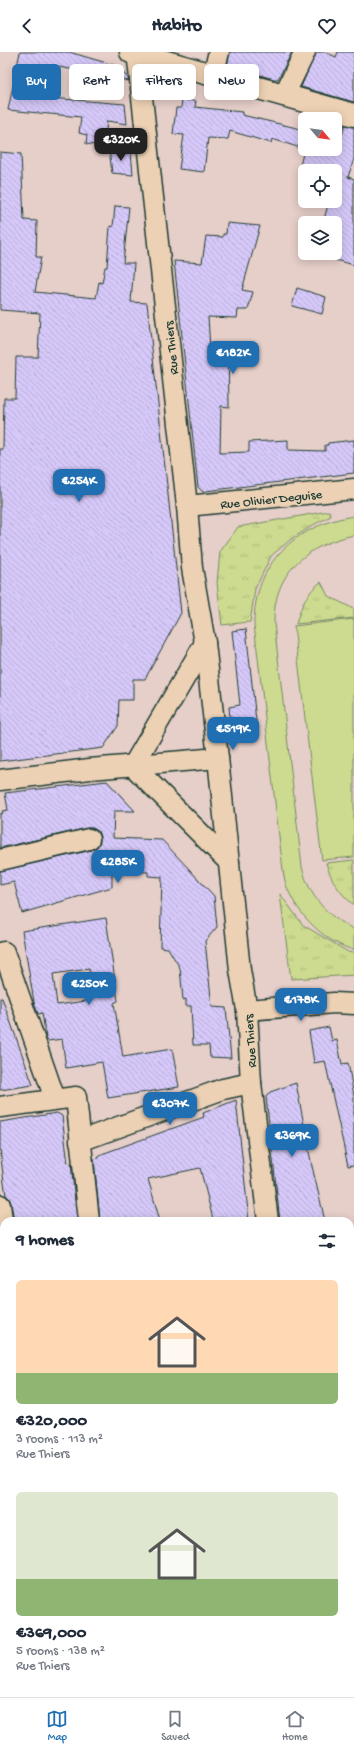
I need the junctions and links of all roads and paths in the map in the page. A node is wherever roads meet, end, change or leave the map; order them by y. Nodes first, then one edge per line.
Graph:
1 (135, 52) edge
2 (219, 52) edge
3 (305, 52) edge
4 (216, 64) edge
5 (204, 72) edge
6 (259, 88) edge
7 (284, 95) junction
8 (354, 115) edge
9 (354, 490) edge
10 (187, 506) junction
11 (205, 643) junction
12 (218, 758) junction
13 (134, 766) junction
14 (0, 780) edge
15 (89, 839) dead end
16 (0, 860) edge
17 (229, 862) junction
18 (0, 952) edge
19 (354, 1004) edge
20 (247, 1010) junction
21 (251, 1083) junction
22 (55, 1099) junction
23 (0, 1106) edge
24 (80, 1140) junction
25 (0, 1205) edge
26 (2, 1217) edge
27 (89, 1217) edge
28 (268, 1217) edge

1 - 5 main road
1 - 10 street, Rue Thiers
2 - 4 street
3 - 7 street
6 - 7 main road
7 - 8 main road
9 - 10 street, Rue Olivier Deguise
10 - 11 street, Rue Thiers
11 - 12 street, Rue Thiers
11 - 13 street
12 - 13 street
12 - 17 street, Rue Thiers
13 - 14 street
13 - 17 street
15 - 16 street
17 - 20 street, Rue Thiers
18 - 22 street
19 - 20 street
20 - 21 street, Rue Thiers
21 - 24 street
21 - 28 street, Rue Thiers
22 - 23 street
22 - 24 street
24 - 27 street
25 - 26 street

